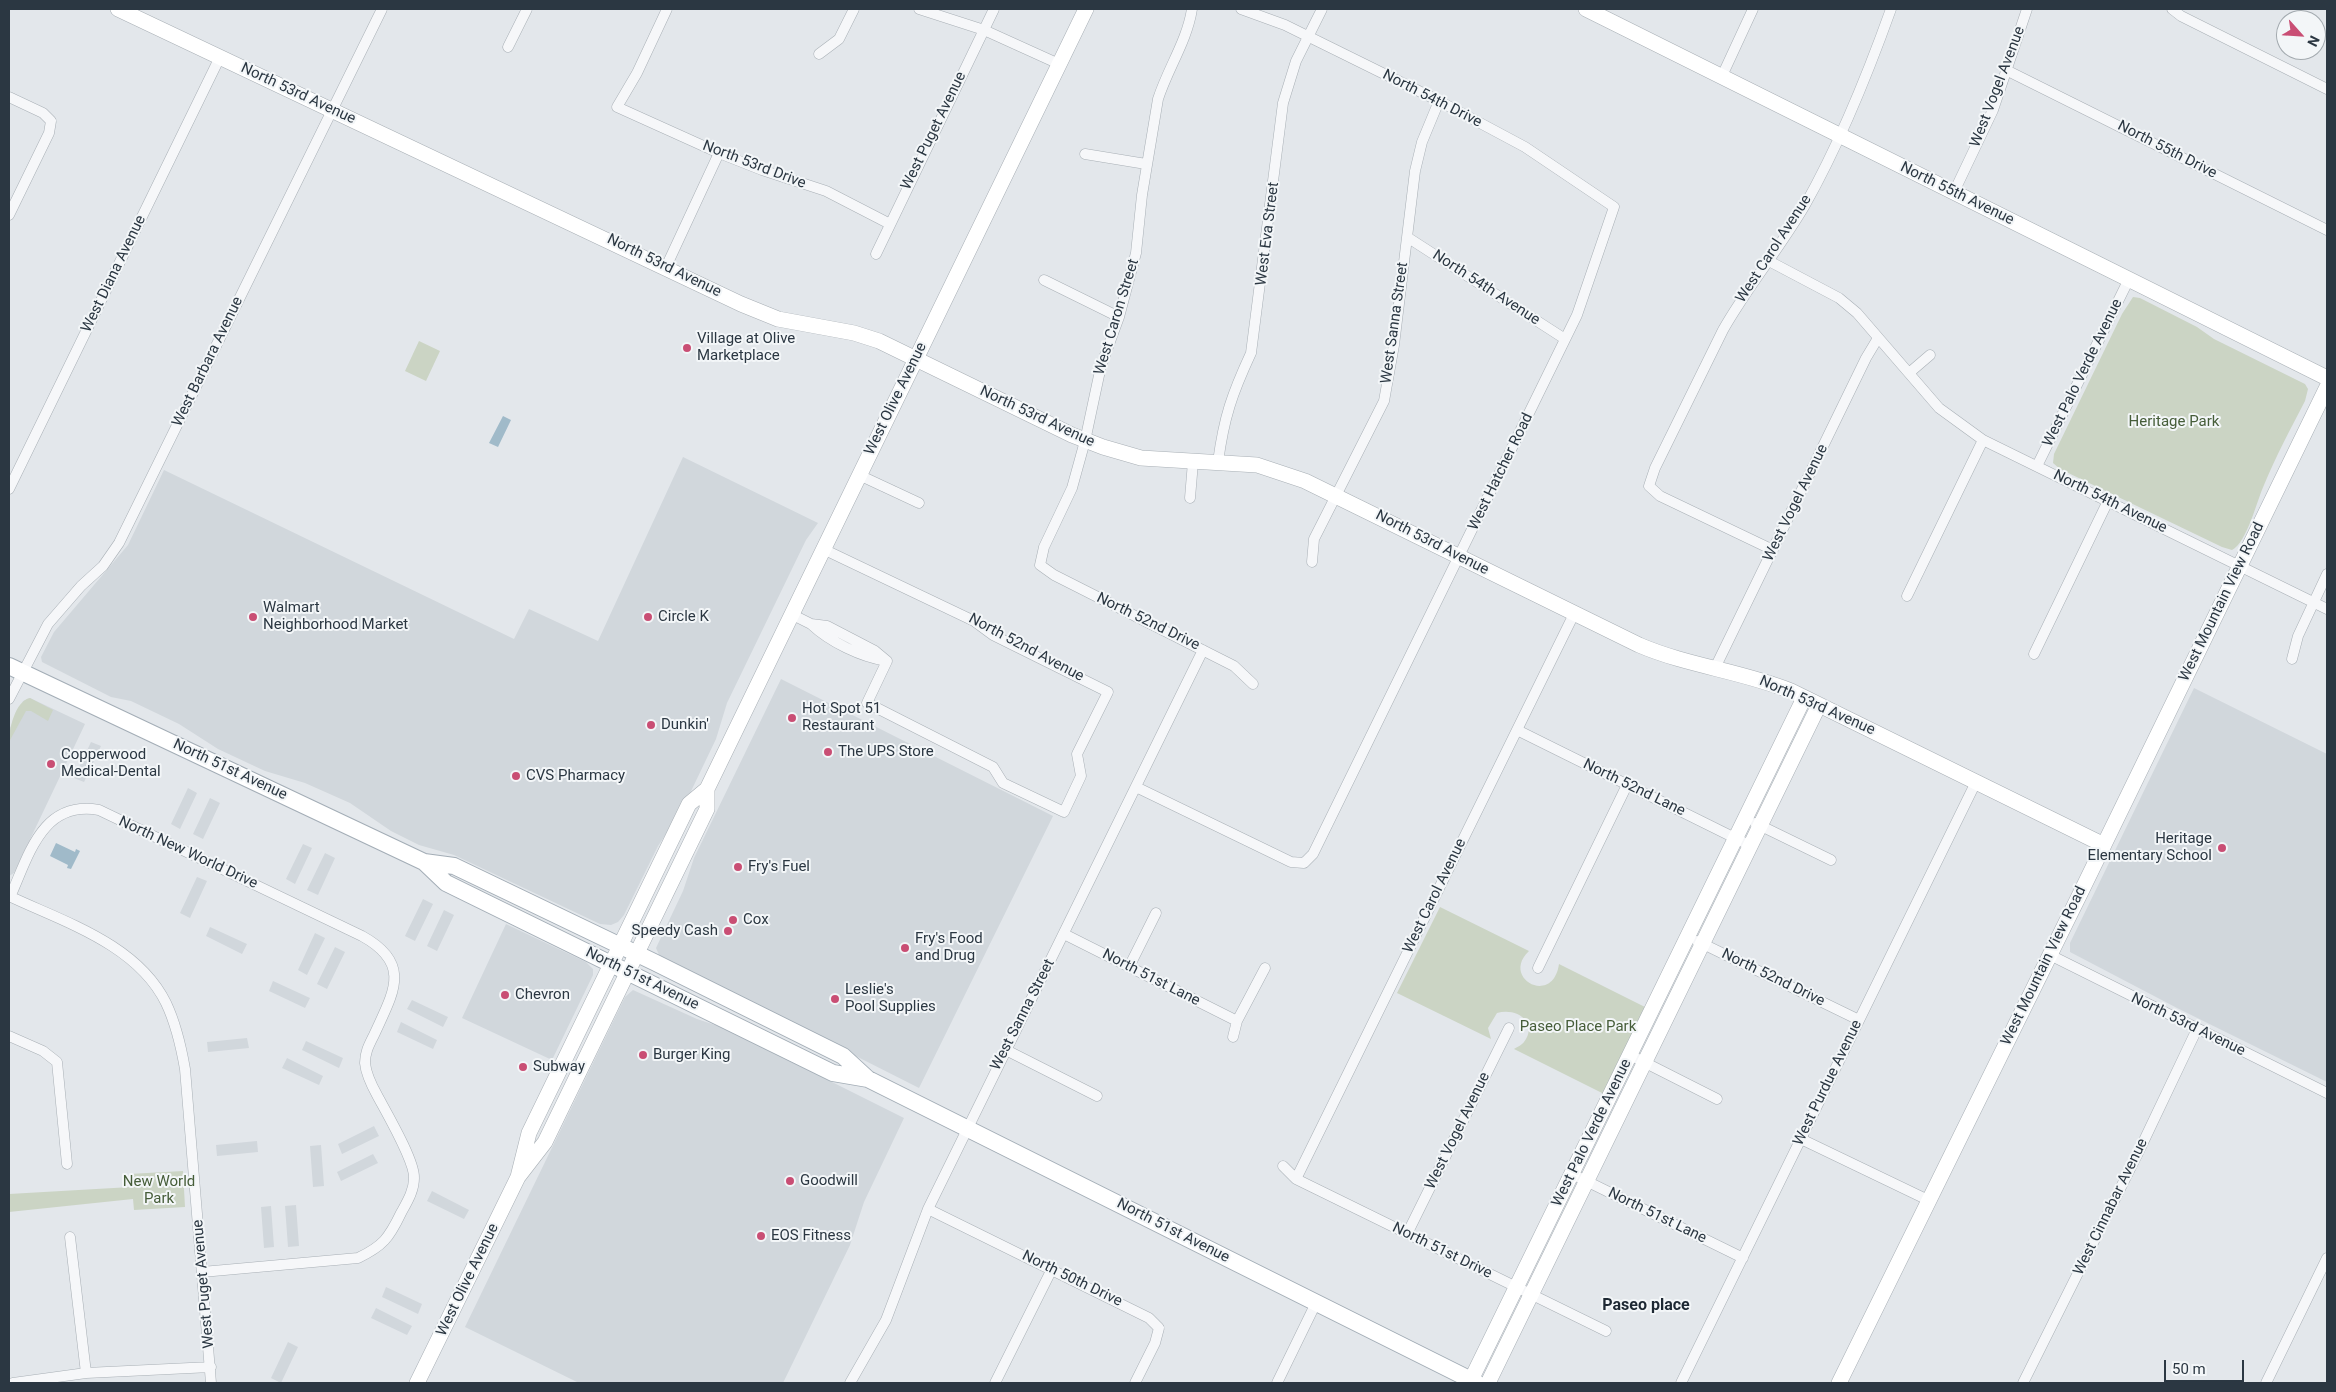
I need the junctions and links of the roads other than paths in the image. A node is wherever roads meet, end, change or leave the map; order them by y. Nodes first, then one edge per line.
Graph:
1 (118, 9) edge
2 (382, 9) edge
3 (527, 9) edge
4 (667, 9) edge
5 (854, 9) edge
6 (919, 9) edge
7 (994, 9) edge
8 (1086, 9) edge
9 (1192, 9) edge
10 (1242, 9) edge
11 (1322, 9) edge
12 (1586, 9) edge
13 (1753, 9) edge
14 (1891, 9) edge
15 (2027, 9) edge
16 (2172, 9) edge
17 (1607, 13) edge
18 (984, 30) junction
19 (1309, 36) junction
20 (508, 47) dead end
21 (819, 54) dead end
22 (220, 58) junction
23 (1059, 64) junction
24 (2006, 70) junction
25 (1722, 76) junction
26 (2327, 89) edge
27 (9, 96) edge
28 (1439, 101) junction
29 (332, 109) junction
30 (1839, 136) junction
31 (720, 153) junction
32 (1085, 154) dead end
33 (1146, 164) junction
34 (1954, 192) junction
35 (1614, 207) joint
36 (9, 215) edge
37 (890, 224) junction
38 (2327, 230) edge
39 (1407, 237) junction
40 (876, 254) dead end
41 (1767, 260) junction
42 (666, 267) junction
43 (2129, 279) junction
44 (1044, 280) dead end
45 (1119, 317) junction
46 (1878, 338) junction
47 (1566, 339) junction
48 (1930, 355) dead end
49 (915, 359) junction
50 (1909, 374) junction
51 (2327, 378) edge
52 (2327, 386) edge
53 (1983, 440) junction
54 (1086, 441) junction
55 (1193, 462) junction
56 (1218, 462) junction
57 (2037, 466) junction
58 (859, 475) junction
59 (9, 489) edge
60 (1336, 495) junction
61 (1190, 498) dead end
62 (2108, 501) junction
63 (919, 503) dead end
64 (823, 549) junction
65 (1773, 550) junction
66 (1459, 557) junction
67 (1312, 562) dead end
68 (1040, 565) joint
69 (2240, 566) junction
70 (2327, 574) edge
71 (1907, 596) dead end
72 (2314, 602) junction
73 (2327, 609) edge
74 (791, 614) junction
75 (1574, 614) junction
76 (1203, 650) junction
77 (2034, 654) dead end
78 (2292, 659) dead end
79 (1715, 668) junction
80 (15, 669) edge
81 (1253, 684) dead end
82 (1804, 698) junction
83 (9, 699) edge
84 (1820, 705) junction
85 (1517, 730) junction
86 (1976, 782) junction
87 (1628, 785) junction
88 (1136, 787) junction
89 (706, 789) junction
90 (1745, 818) junction
91 (1761, 826) junction
92 (1736, 838) junction
93 (2104, 844) junction
94 (1751, 846) junction
95 (1830, 860) dead end
96 (424, 862) junction
97 (9, 896) edge
98 (1156, 913) dead end
99 (1064, 934) junction
100 (1688, 937) junction
101 (1703, 944) junction
102 (620, 945) junction
103 (638, 954) junction
104 (2050, 956) junction
105 (611, 963) junction
106 (1129, 967) junction
107 (1265, 968) dead end
108 (1538, 968) dead end
109 (629, 972) junction
110 (1859, 1020) junction
111 (1237, 1021) junction
112 (1509, 1028) dead end
113 (2197, 1029) junction
114 (9, 1036) edge
115 (1233, 1036) dead end
116 (1006, 1050) junction
117 (1630, 1055) junction
118 (1645, 1062) junction
119 (868, 1079) junction
120 (2327, 1093) edge
121 (1097, 1096) dead end
122 (1717, 1099) dead end
123 (967, 1128) junction
124 (1801, 1139) junction
125 (67, 1164) dead end
126 (1283, 1166) dead end
127 (1572, 1174) junction
128 (518, 1177) junction
129 (1296, 1179) junction
130 (1587, 1181) junction
131 (1928, 1200) junction
132 (928, 1209) junction
133 (1407, 1234) junction
134 (70, 1237) dead end
135 (1743, 1258) junction
136 (2327, 1258) edge
137 (1052, 1269) junction
138 (202, 1272) junction
139 (1516, 1288) junction
140 (1531, 1295) junction
141 (1316, 1303) junction
142 (1606, 1332) dead end
143 (211, 1367) junction
144 (86, 1373) junction
145 (421, 1382) edge
146 (1474, 1382) edge
147 (13, 1383) edge
148 (212, 1383) edge
149 (850, 1383) edge
150 (995, 1383) edge
151 (1135, 1383) edge
152 (1278, 1383) edge
153 (1488, 1383) edge
154 (1681, 1383) edge
155 (1839, 1383) edge
156 (2022, 1383) edge
157 (2266, 1383) edge

1 - 22 street, North 53rd Avenue
2 - 29 street, West Barbara Avenue
3 - 20 street
4 - 31 street, North 53rd Drive
5 - 21 street
6 - 18 street
7 - 18 street, West Puget Avenue
8 - 23 street, West Olive Avenue
9 - 33 street, West Caron Street
10 - 19 street, North 54th Drive
11 - 19 street, West Eva Street
12 - 17 street, North 55th Avenue
13 - 25 street
14 - 30 street, West Carol Avenue
15 - 24 street, West Vogel Avenue
16 - 26 street
17 - 25 street, North 55th Avenue
18 - 23 street
18 - 37 street, West Puget Avenue
19 - 28 street, North 54th Drive
19 - 56 street, West Eva Street
22 - 29 street, North 53rd Avenue
22 - 59 street, West Diana Avenue
23 - 49 street, West Olive Avenue
24 - 34 street, West Vogel Avenue
24 - 38 street, North 55th Drive
25 - 30 street, North 55th Avenue
27 - 36 street
28 - 35 street, North 54th Drive
28 - 39 street, West Sanna Street
29 - 42 street, North 53rd Avenue
29 - 80 street, West Barbara Avenue
30 - 34 street, North 55th Avenue
30 - 41 street, West Carol Avenue
31 - 37 street, North 53rd Drive
31 - 42 street
32 - 33 street
33 - 45 street, West Caron Street
34 - 43 street, North 55th Avenue
35 - 47 street, West Hatcher Road
37 - 40 street, West Puget Avenue
39 - 47 street, North 54th Avenue
39 - 60 street, West Sanna Street
41 - 46 street, North 54th Avenue
41 - 65 street, West Carol Avenue
42 - 49 street, North 53rd Avenue
43 - 51 street, North 55th Avenue
43 - 57 street, West Palo Verde Avenue
44 - 45 street
45 - 54 street, West Caron Street
46 - 50 street, North 54th Avenue
46 - 65 street, West Vogel Avenue
47 - 66 street, West Hatcher Road
48 - 50 street
49 - 54 street, North 53rd Avenue
49 - 58 street, West Olive Avenue
50 - 53 street, North 54th Avenue
52 - 69 street, West Mountain View Road
53 - 57 street, North 54th Avenue
53 - 71 street
54 - 55 street, North 53rd Avenue
54 - 68 street, West Caron Street
55 - 56 street, North 53rd Avenue
55 - 61 street
56 - 60 street, North 53rd Avenue
57 - 62 street, North 54th Avenue
58 - 63 street
58 - 64 street, West Olive Avenue
60 - 66 street, North 53rd Avenue
60 - 67 street, West Sanna Street
62 - 69 street, North 54th Avenue
62 - 77 street
64 - 74 street, West Olive Avenue
64 - 74 street, North 52nd Avenue
65 - 79 street, West Vogel Avenue
66 - 75 street, North 53rd Avenue
66 - 88 street, West Hatcher Road
68 - 76 street, North 52nd Drive
69 - 72 street, North 54th Avenue
69 - 93 street, West Mountain View Road
70 - 72 street
72 - 73 street, North 54th Avenue
72 - 78 street
74 - 89 street, West Olive Avenue
75 - 79 street, North 53rd Avenue
75 - 85 street, West Carol Avenue
76 - 81 street, North 52nd Drive
76 - 88 street, West Sanna Street
79 - 82 street, North 53rd Avenue
80 - 83 street, West Barbara Avenue
80 - 96 main road, North 51st Avenue
82 - 84 street, North 53rd Avenue
82 - 90 street, West Palo Verde Avenue
84 - 86 street, North 53rd Avenue
84 - 91 street, West Palo Verde Avenue
85 - 87 street, North 52nd Lane
85 - 129 street, West Carol Avenue
86 - 93 street, North 53rd Avenue
86 - 110 street, West Purdue Avenue
87 - 92 street, North 52nd Lane
87 - 108 street
88 - 99 street, West Sanna Street
89 - 102 street, West Olive Avenue
89 - 103 street, West Olive Avenue
90 - 91 street
90 - 92 street, West Palo Verde Avenue
91 - 94 street, West Palo Verde Avenue
91 - 95 street
92 - 94 street, North 52nd Lane
92 - 100 street, West Palo Verde Avenue
93 - 104 street, West Mountain View Road
94 - 101 street, West Palo Verde Avenue
96 - 102 main road, North 51st Avenue
96 - 105 main road, North 51st Avenue
97 - 138 street, West Puget Avenue
97 - 138 street, North New World Drive
98 - 106 street
99 - 106 street, North 51st Lane
99 - 116 street, West Sanna Street
100 - 101 street, North 52nd Drive
100 - 117 street, West Palo Verde Avenue
101 - 110 street, North 52nd Drive
101 - 118 street, West Palo Verde Avenue
102 - 103 main road, North 51st Avenue
102 - 105 street, West Olive Avenue
103 - 109 street, West Olive Avenue
103 - 119 main road, North 51st Avenue
104 - 113 street, North 53rd Avenue
104 - 131 street, West Mountain View Road
105 - 109 main road, North 51st Avenue
105 - 128 street, West Olive Avenue
106 - 111 street, North 51st Lane
107 - 111 street
109 - 119 main road, North 51st Avenue
109 - 128 street, West Olive Avenue
110 - 124 street, West Purdue Avenue
111 - 115 street
112 - 133 street, West Vogel Avenue
113 - 120 street, North 53rd Avenue
113 - 156 street, West Cinnabar Avenue
114 - 125 street
116 - 121 street
116 - 123 street, West Sanna Street
117 - 118 street
117 - 127 street, West Palo Verde Avenue
118 - 122 street
118 - 130 street, West Palo Verde Avenue
119 - 123 main road, North 51st Avenue
123 - 132 street, West Sanna Street
123 - 141 main road, North 51st Avenue
124 - 131 street
124 - 135 street, West Purdue Avenue
126 - 129 street, North 51st Drive
127 - 130 street, North 51st Lane
127 - 139 street, West Palo Verde Avenue
128 - 145 street, West Olive Avenue
129 - 133 street, North 51st Drive
130 - 135 street, North 51st Lane
130 - 140 street, West Palo Verde Avenue
131 - 155 street, West Mountain View Road
132 - 137 street, North 50th Drive
132 - 149 street, West Sanna Street
133 - 139 street, North 51st Drive
134 - 144 street
135 - 154 street, West Purdue Avenue
136 - 157 street
137 - 150 street
137 - 151 street, North 50th Drive
138 - 143 street, West Puget Avenue
139 - 140 street, North 51st Drive
139 - 146 street, West Palo Verde Avenue
140 - 142 street, North 51st Drive
140 - 153 street, West Palo Verde Avenue
141 - 146 main road, North 51st Avenue
141 - 152 street
143 - 144 street
143 - 148 street, West Puget Avenue
144 - 147 street

